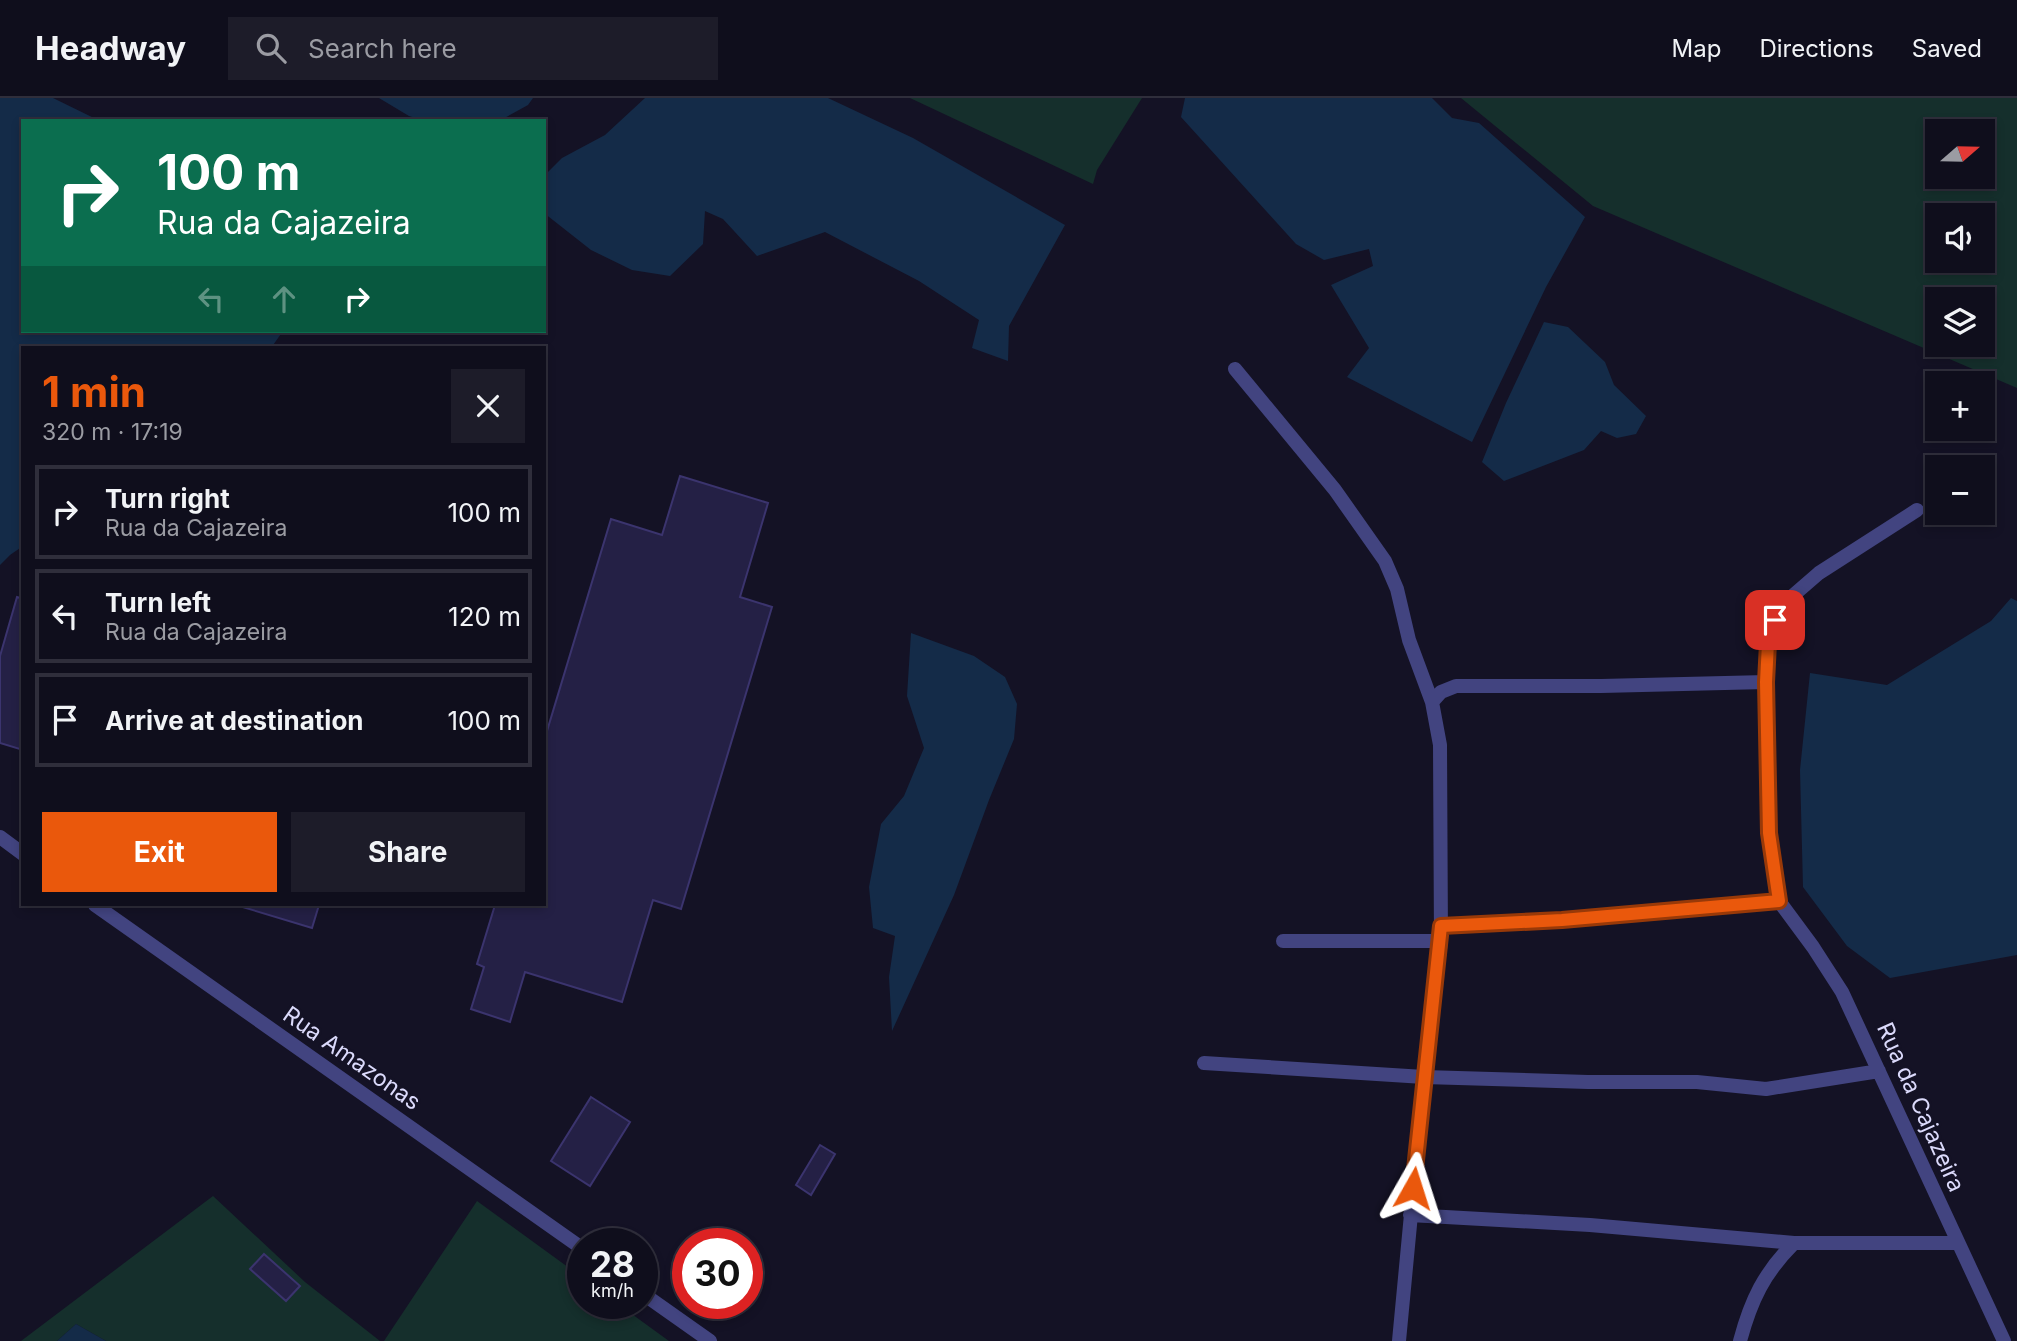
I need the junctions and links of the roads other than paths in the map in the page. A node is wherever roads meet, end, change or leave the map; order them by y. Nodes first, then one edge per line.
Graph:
1 (1235, 369) dead end
2 (1917, 510) dead end
3 (1766, 682) junction
4 (1432, 702) junction
5 (0, 838) edge
6 (21, 853) edge
7 (1779, 901) junction
8 (96, 906) edge
9 (1441, 933) junction
10 (1283, 941) dead end
11 (1204, 1062) dead end
12 (1879, 1071) junction
13 (1424, 1077) junction
14 (1410, 1215) junction
15 (567, 1238) edge
16 (1958, 1242) junction
17 (1794, 1243) junction
18 (658, 1304) edge
19 (710, 1341) edge
20 (1399, 1341) edge
21 (1740, 1341) edge
22 (2004, 1341) edge

1 - 4 street
2 - 3 street, Rua da Cajazeira
3 - 4 street
3 - 7 street, Rua da Cajazeira
4 - 9 street
5 - 6 street
7 - 9 street
7 - 12 street, Rua da Cajazeira
8 - 15 street, Rua Amazonas
9 - 10 street
9 - 13 street
11 - 13 street
12 - 13 street
12 - 16 street, Rua da Cajazeira
13 - 14 street
14 - 17 street
14 - 20 street
16 - 17 street
16 - 22 street, Rua da Cajazeira
17 - 21 street
18 - 19 street

